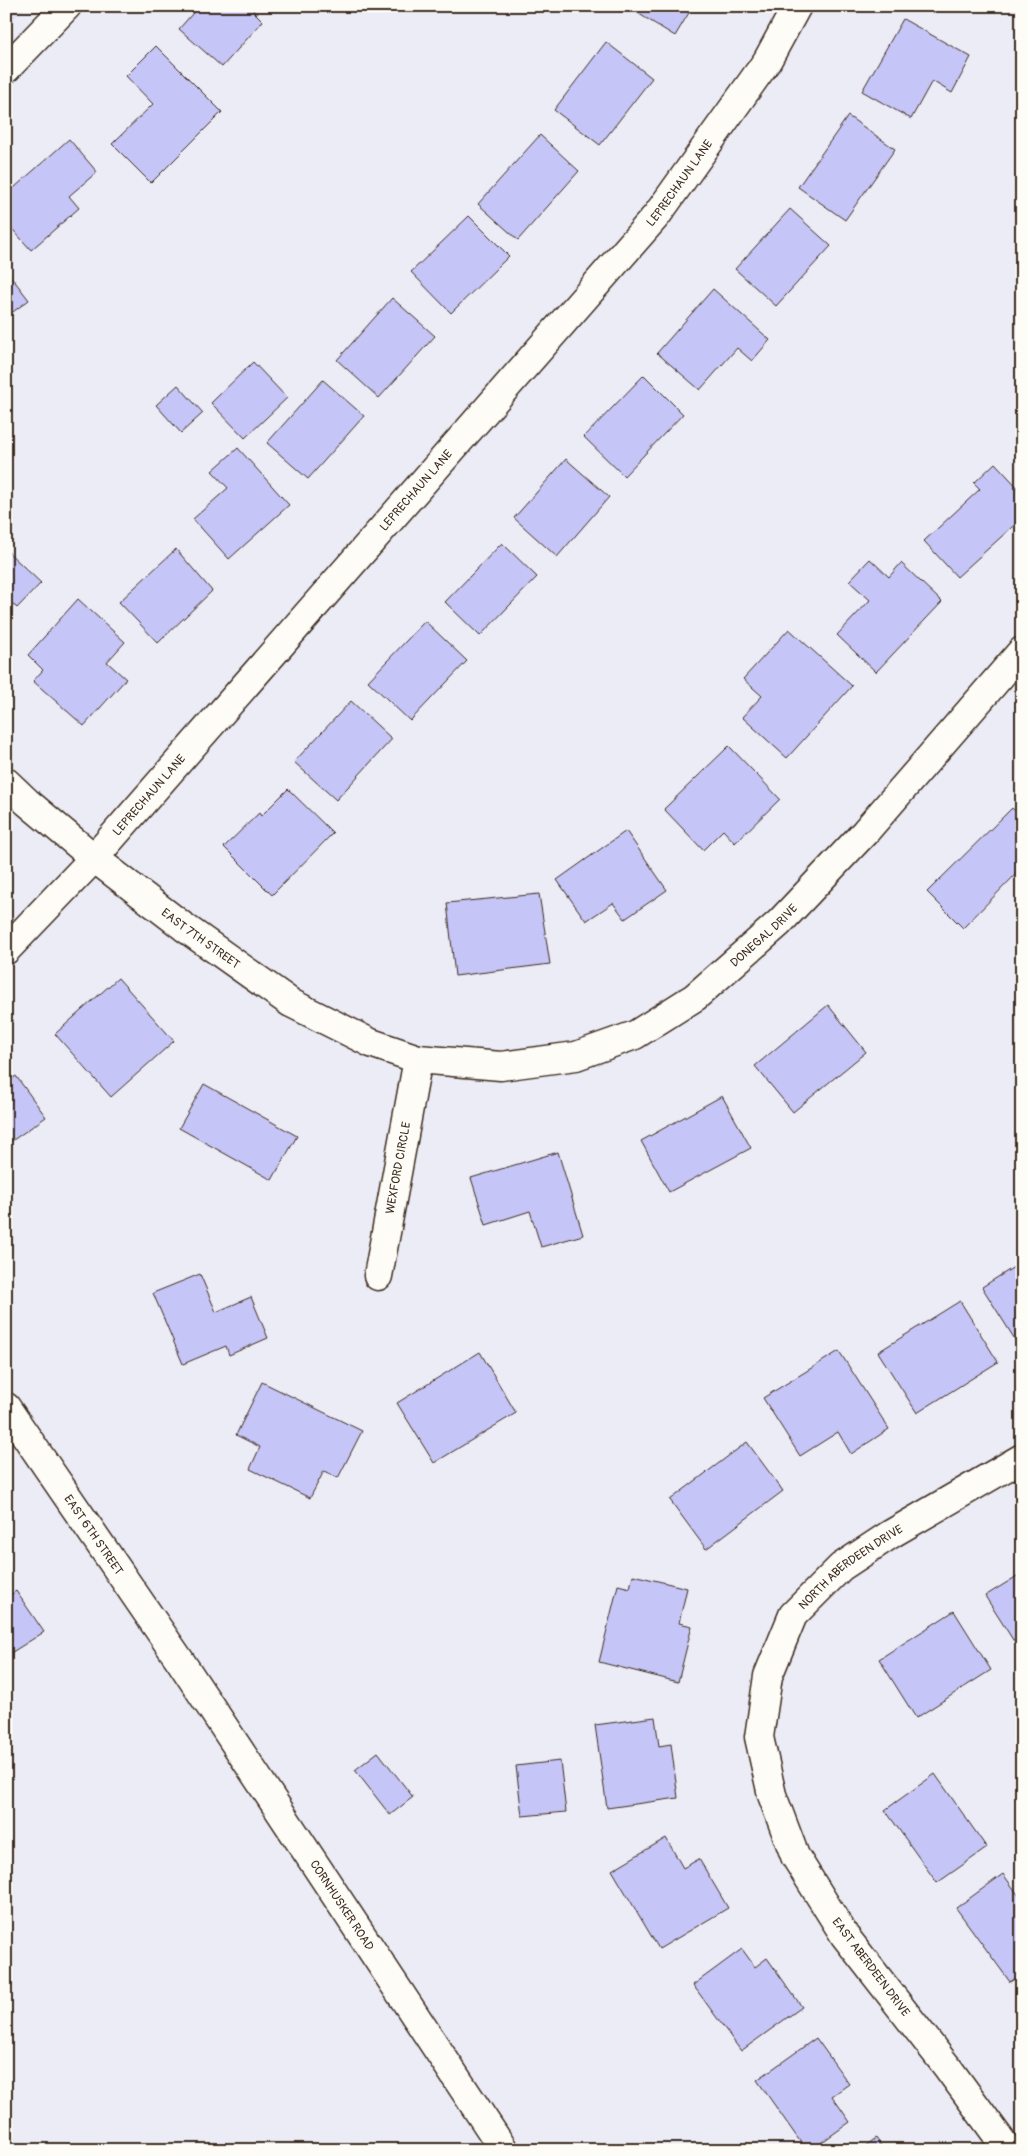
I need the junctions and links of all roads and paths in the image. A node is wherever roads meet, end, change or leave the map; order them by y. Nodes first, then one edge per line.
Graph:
1 (67, 6) edge
2 (798, 6) edge
3 (6, 69) edge
4 (1016, 669) edge
5 (6, 782) edge
6 (94, 858) junction
7 (6, 950) edge
8 (418, 1060) junction
9 (378, 1276) dead end
10 (6, 1407) edge
11 (1022, 1458) edge
12 (181, 1662) joint
13 (759, 1737) joint
14 (504, 2150) edge
15 (1008, 2150) edge

1 - 3 street
2 - 6 street, LEPRECHAUN LANE
4 - 8 street, DONEGAL DRIVE
5 - 6 street, EAST 7TH STREET
6 - 7 street, LEPRECHAUN LANE
6 - 8 street, EAST 7TH STREET
8 - 9 street, WEXFORD CIRCLE
10 - 12 street, EAST 6TH STREET
11 - 13 street, NORTH ABERDEEN DRIVE
12 - 14 street, CORNHUSKER ROAD
13 - 15 street, EAST ABERDEEN DRIVE

